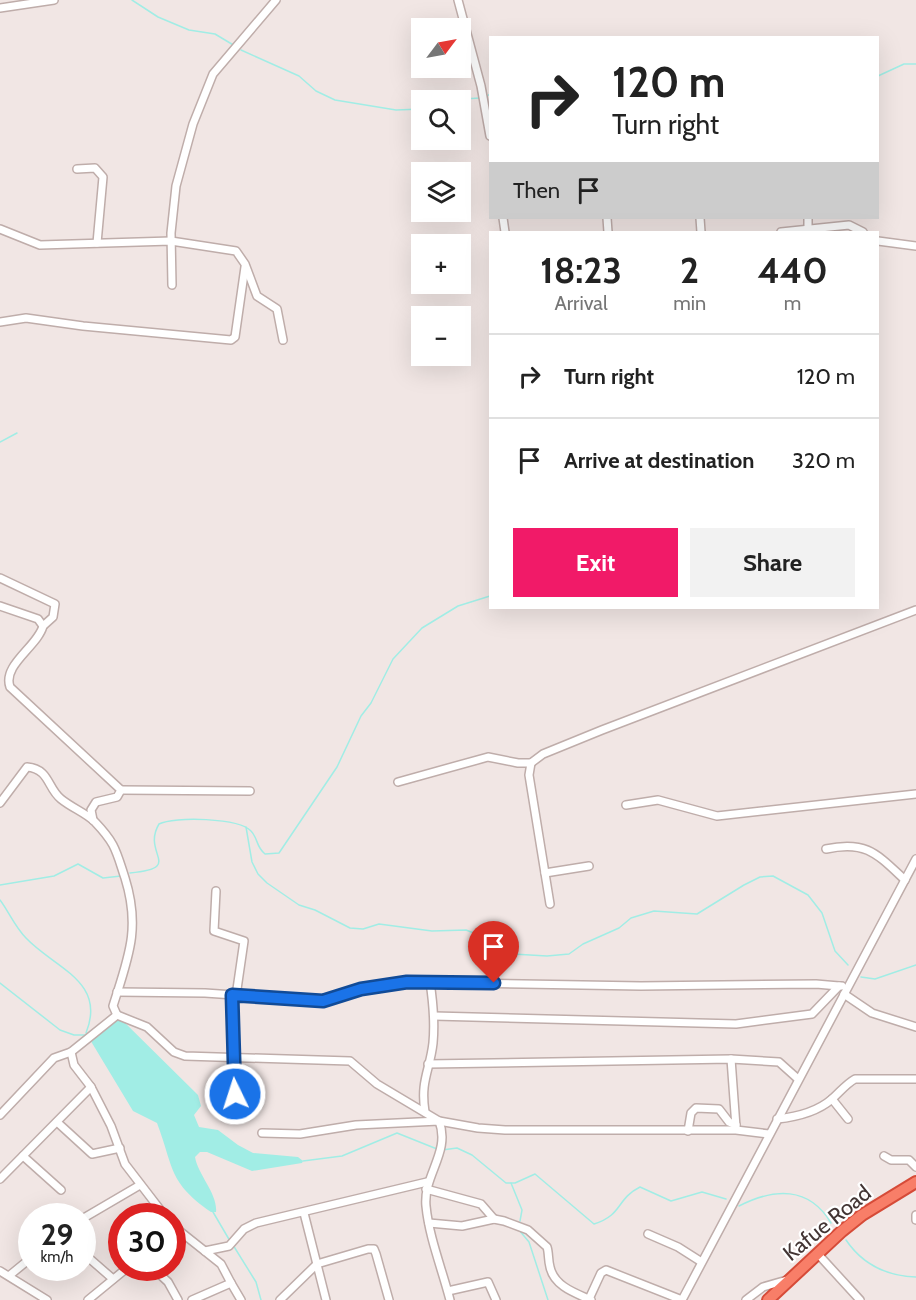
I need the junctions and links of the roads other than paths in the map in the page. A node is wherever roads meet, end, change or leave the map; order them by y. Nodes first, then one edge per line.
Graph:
1 (54, 0) edge
2 (276, 0) edge
3 (458, 0) edge
4 (0, 8) edge
5 (489, 130) edge
6 (77, 169) dead end
7 (808, 219) edge
8 (0, 229) edge
9 (808, 230) junction
10 (828, 230) edge
11 (794, 231) edge
12 (861, 231) edge
13 (171, 241) junction
14 (879, 241) edge
15 (97, 243) junction
16 (916, 246) edge
17 (245, 264) junction
18 (172, 285) dead end
19 (0, 322) edge
20 (283, 339) dead end
21 (0, 578) edge
22 (0, 606) edge
23 (916, 609) edge
24 (43, 626) junction
25 (531, 762) junction
26 (398, 782) dead end
27 (122, 790) junction
28 (250, 791) dead end
29 (916, 794) edge
30 (0, 803) edge
31 (626, 805) dead end
32 (93, 820) junction
33 (826, 849) dead end
34 (916, 859) edge
35 (589, 866) dead end
36 (545, 873) junction
37 (905, 880) junction
38 (216, 891) dead end
39 (550, 904) dead end
40 (430, 982) junction
41 (839, 986) junction
42 (846, 990) junction
43 (117, 992) junction
44 (234, 996) junction
45 (117, 1015) junction
46 (434, 1016) junction
47 (916, 1027) edge
48 (71, 1052) junction
49 (232, 1057) junction
50 (731, 1059) junction
51 (428, 1064) junction
52 (798, 1079) junction
53 (916, 1079) edge
54 (91, 1087) junction
55 (235, 1094) dead end
56 (832, 1099) junction
57 (425, 1112) junction
58 (0, 1115) edge
59 (777, 1119) junction
60 (848, 1119) dead end
61 (439, 1121) junction
62 (57, 1122) junction
63 (736, 1128) junction
64 (688, 1131) junction
65 (262, 1133) dead end
66 (768, 1134) junction
67 (120, 1148) junction
68 (23, 1156) junction
69 (884, 1156) dead end
70 (916, 1167) edge
71 (0, 1179) edge
72 (916, 1182) edge
73 (140, 1185) junction
74 (427, 1186) junction
75 (61, 1190) dead end
76 (155, 1203) edge
77 (96, 1211) edge
78 (304, 1213) junction
79 (916, 1215) edge
80 (494, 1219) junction
81 (916, 1220) edge
82 (429, 1223) junction
83 (648, 1234) dead end
84 (186, 1237) edge
85 (205, 1251) junction
86 (817, 1253) junction
87 (700, 1262) junction
88 (96, 1264) edge
89 (316, 1264) junction
90 (18, 1268) edge
91 (0, 1271) edge
92 (10, 1275) junction
93 (108, 1275) edge
94 (787, 1280) junction
95 (111, 1281) edge
96 (167, 1281) edge
97 (231, 1283) junction
98 (448, 1291) junction
99 (47, 1300) edge
100 (88, 1300) edge
101 (178, 1300) edge
102 (192, 1300) edge
103 (241, 1300) edge
104 (280, 1300) edge
105 (326, 1300) edge
106 (389, 1300) edge
107 (450, 1300) edge
108 (496, 1300) edge
109 (590, 1300) edge
110 (682, 1300) edge
111 (746, 1300) edge
112 (768, 1300) edge
113 (860, 1300) edge

1 - 4 street
2 - 13 street
3 - 5 street
6 - 15 street
7 - 9 street
8 - 15 street
9 - 10 street
9 - 11 street
10 - 12 street
13 - 15 street
13 - 17 street
13 - 18 street
14 - 16 street
17 - 19 street
17 - 20 street
21 - 24 street
22 - 24 street
23 - 25 street
24 - 27 street
25 - 26 street
25 - 36 street
27 - 28 street
27 - 32 street
29 - 31 street
30 - 32 street
32 - 43 street
33 - 37 street
34 - 37 street
35 - 36 street
36 - 39 street
37 - 42 street
38 - 44 street
40 - 41 street
40 - 44 street
40 - 46 street
41 - 42 street
41 - 46 street
42 - 47 street
42 - 52 street
43 - 44 street
43 - 45 street
44 - 49 street
45 - 48 street
45 - 49 street
46 - 51 street
48 - 54 street
48 - 58 street
49 - 55 street
49 - 57 street
50 - 51 street
50 - 52 street
50 - 63 street
51 - 57 street
52 - 59 street
53 - 56 street
54 - 62 street
54 - 67 street
56 - 59 street
56 - 60 street
57 - 61 street
59 - 66 street
61 - 64 street
61 - 65 street
61 - 74 street
62 - 67 street
62 - 68 street
63 - 64 street
63 - 64 street
63 - 66 street
66 - 87 street
67 - 73 street
68 - 71 street
68 - 75 street
69 - 70 street
72 - 86 highway, Kafue Road
73 - 76 street
73 - 77 street
74 - 78 street
74 - 80 street
74 - 82 street
78 - 85 street
78 - 89 street
79 - 81 street
80 - 82 street
80 - 109 street
82 - 98 street
83 - 87 street
84 - 85 street
85 - 97 street
86 - 94 highway, Kafue Road
86 - 113 street
87 - 110 street
88 - 93 street
89 - 104 street
89 - 105 street
89 - 106 street
90 - 92 street
91 - 92 street
92 - 99 street
94 - 111 street
94 - 112 highway, Kafue Road
95 - 100 street
96 - 101 street
97 - 102 street
97 - 103 street
98 - 107 street
98 - 108 street
109 - 110 street

